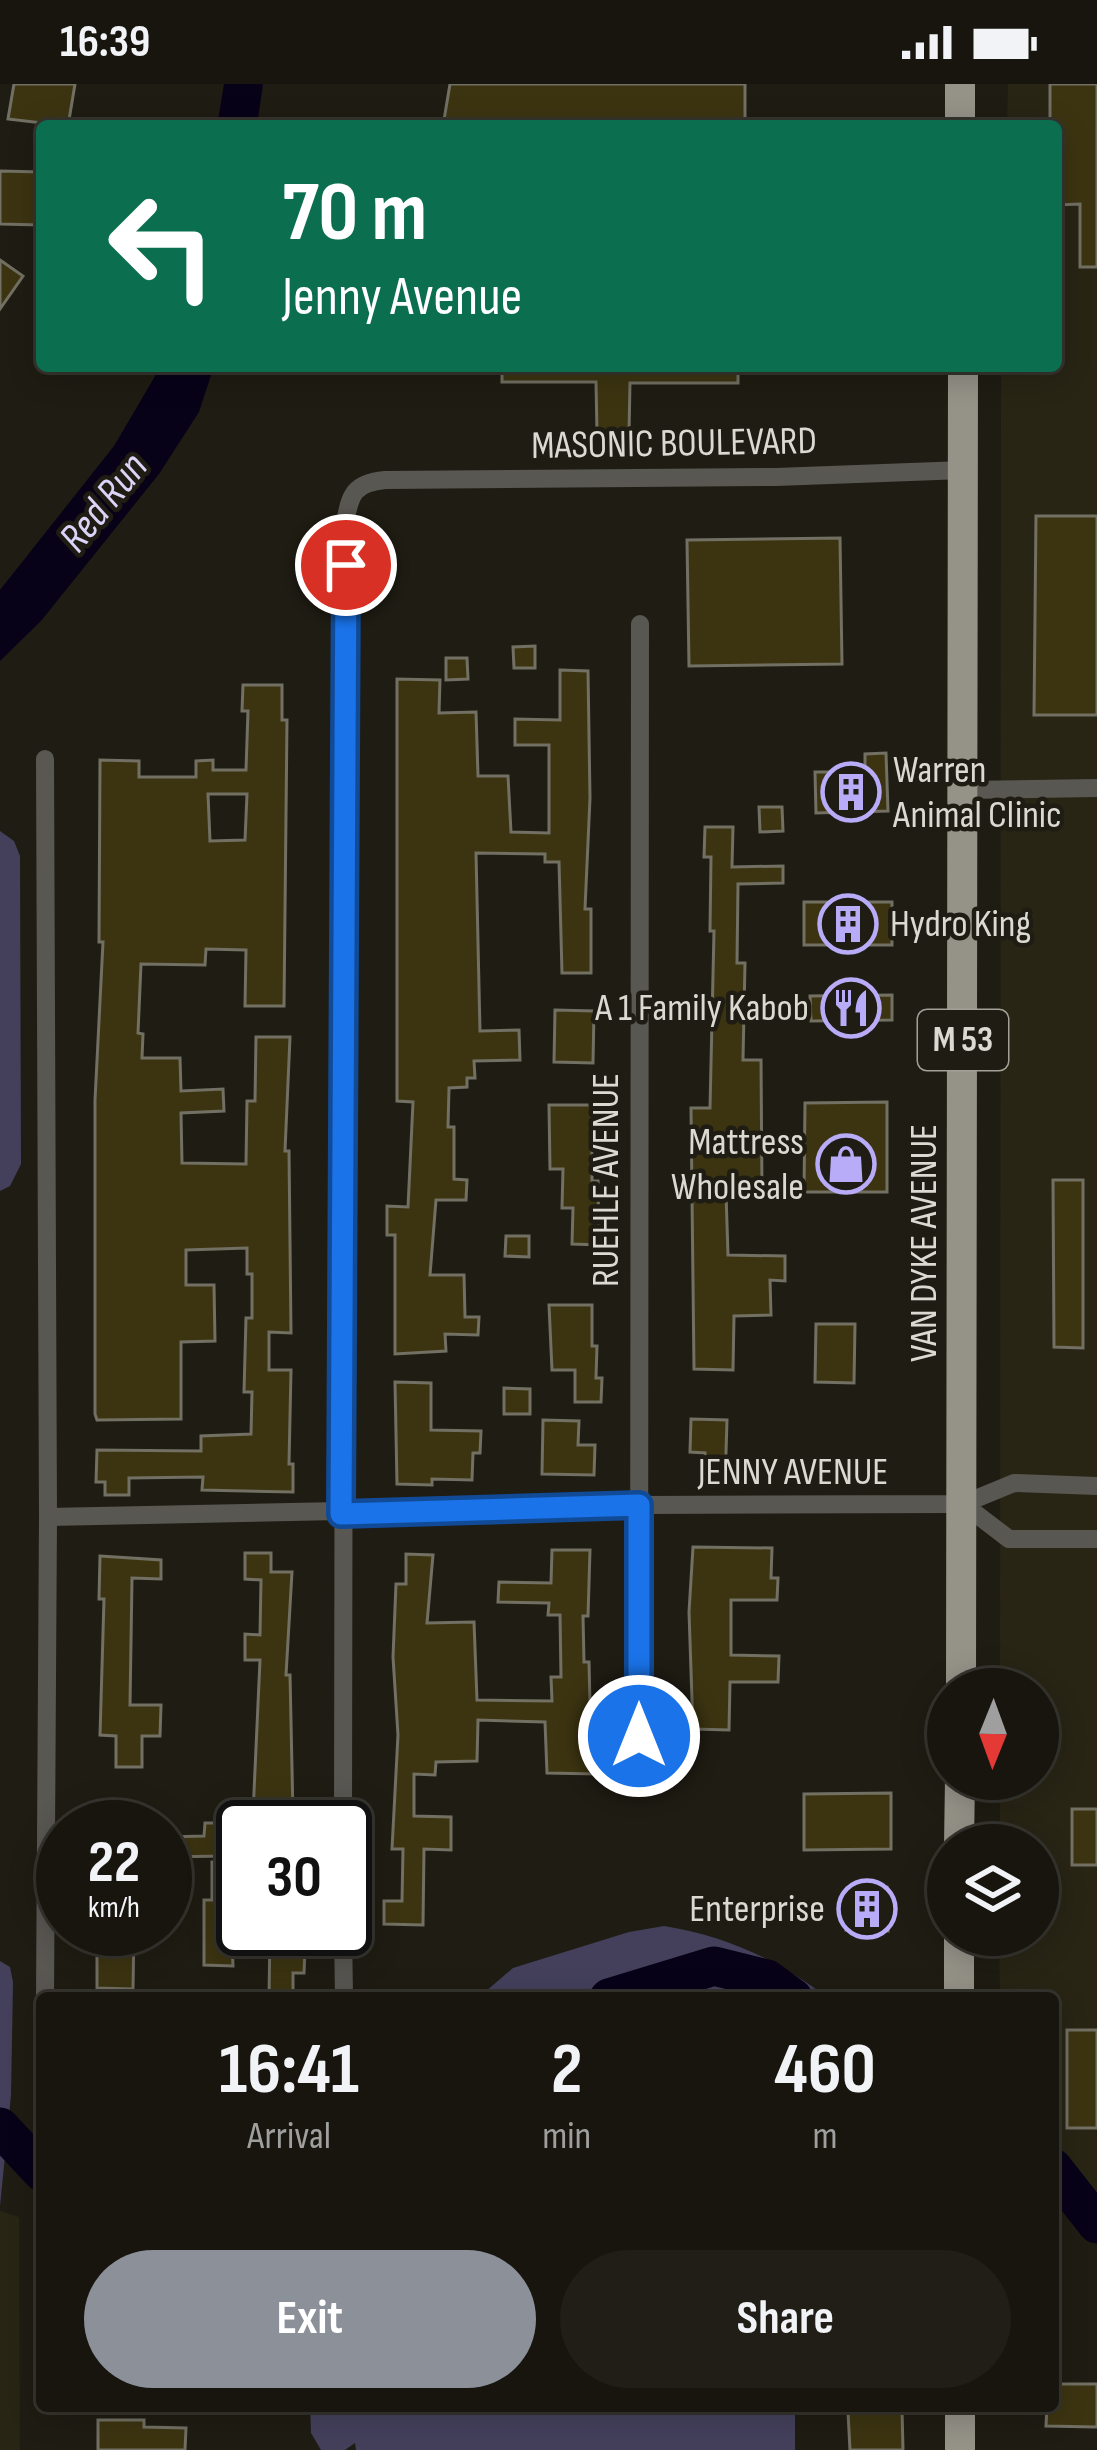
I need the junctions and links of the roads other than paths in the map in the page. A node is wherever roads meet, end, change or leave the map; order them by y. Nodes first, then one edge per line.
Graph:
1 (960, 84) edge
2 (960, 120) edge
3 (962, 372) edge
4 (964, 470) junction
5 (640, 624) dead end
6 (45, 759) dead end
7 (1097, 788) edge
8 (963, 790) junction
9 (1097, 1486) edge
10 (963, 1504) junction
11 (639, 1505) junction
12 (341, 1514) junction
13 (48, 1517) junction
14 (1097, 1539) edge
15 (961, 1668) edge
16 (639, 1736) dead end
17 (343, 1800) edge
18 (344, 1956) edge
19 (959, 1956) edge
20 (45, 1992) edge
21 (344, 1992) edge
22 (959, 1992) edge
23 (960, 2412) edge
24 (960, 2450) edge

1 - 2 main road
3 - 4 main road, VAN DYKE AVENUE / M 53
4 - 8 main road, VAN DYKE AVENUE / M 53
4 - 12 street, MASONIC BOULEVARD
5 - 11 street, RUEHLE AVENUE
6 - 13 street
7 - 8 street
8 - 10 main road, VAN DYKE AVENUE / M 53
9 - 10 street
10 - 11 street, JENNY AVENUE
10 - 14 street
10 - 15 main road, VAN DYKE AVENUE / M 53
11 - 12 street, JENNY AVENUE
11 - 16 street, RUEHLE AVENUE
12 - 13 street, JENNY AVENUE
12 - 17 street
13 - 20 street
18 - 21 street
19 - 22 main road
23 - 24 main road

